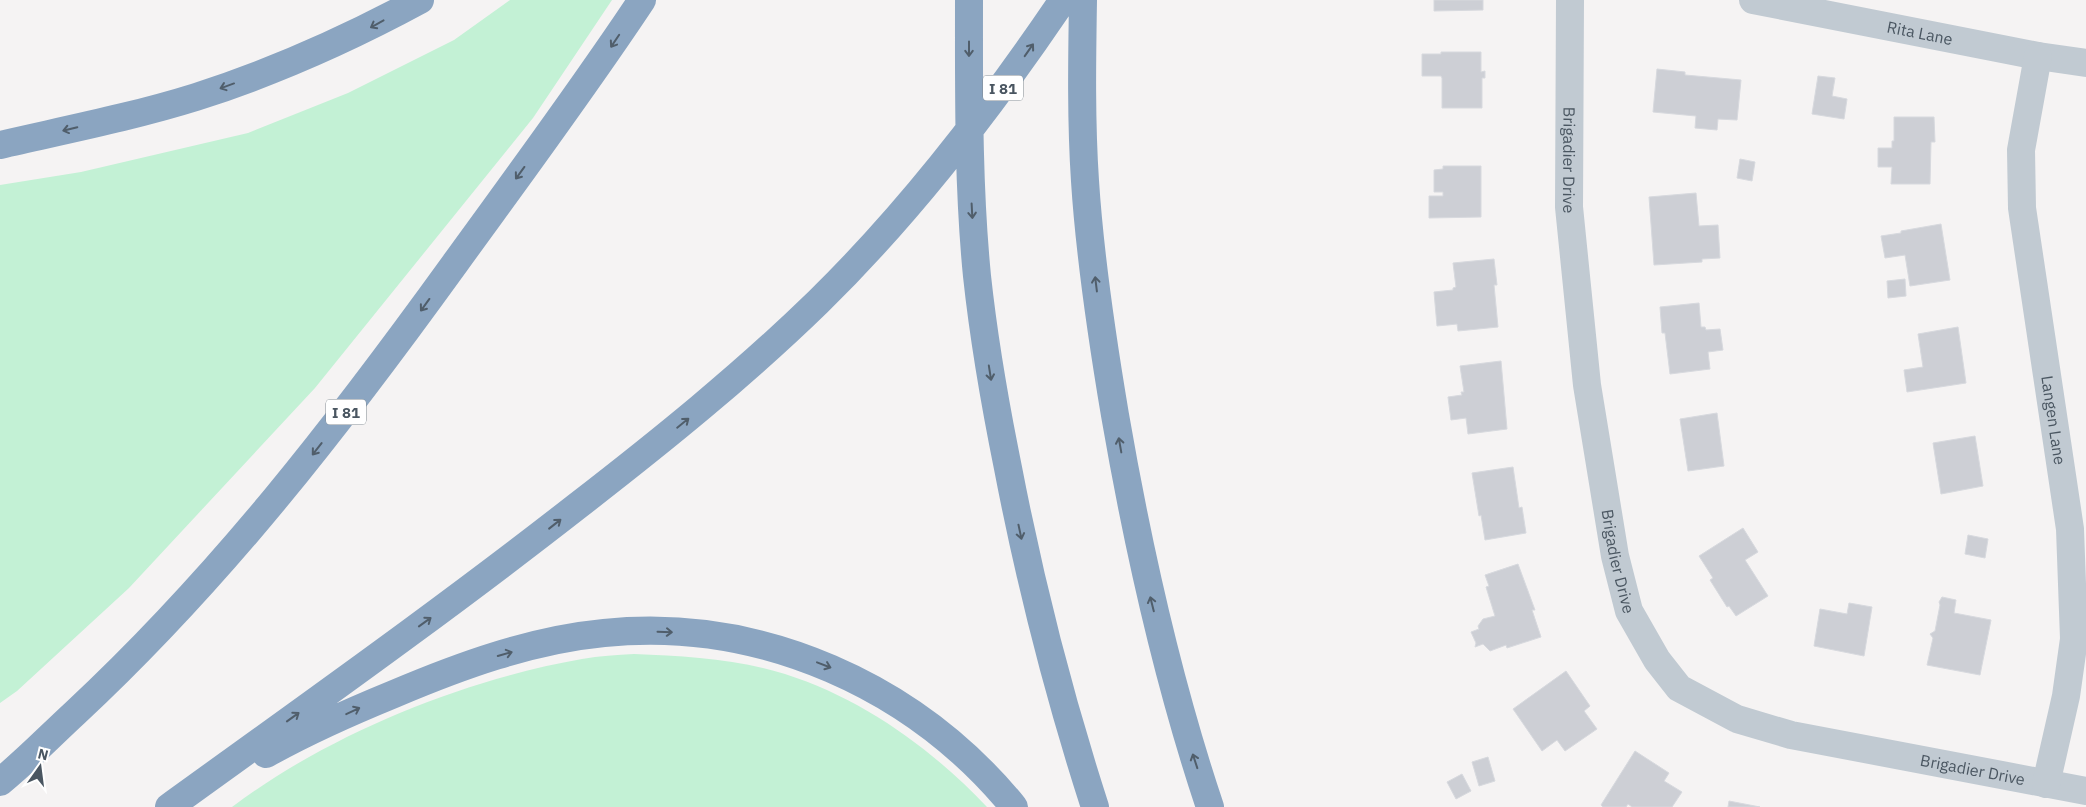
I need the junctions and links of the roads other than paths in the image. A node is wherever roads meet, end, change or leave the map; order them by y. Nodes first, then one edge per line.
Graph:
1 (420, 0) edge
2 (642, 0) edge
3 (969, 0) edge
4 (1063, 0) edge
5 (1083, 0) edge
6 (1570, 0) edge
7 (1753, 0) edge
8 (2038, 56) junction
9 (2086, 63) edge
10 (0, 145) edge
11 (0, 782) edge
12 (2046, 784) junction
13 (2086, 791) edge
14 (170, 807) edge
15 (1014, 807) edge
16 (1095, 807) edge
17 (1210, 807) edge

1 -> 10 highway
2 -> 11 highway, I 81
3 -> 16 highway
14 -> 4 highway, I 81
17 -> 5 highway
6 - 12 street, Brigadier Drive
7 - 8 street, Rita Lane
8 - 9 street, Rita Lane
8 - 12 street, Langen Lane
12 - 13 street, Brigadier Drive
14 -> 15 highway

